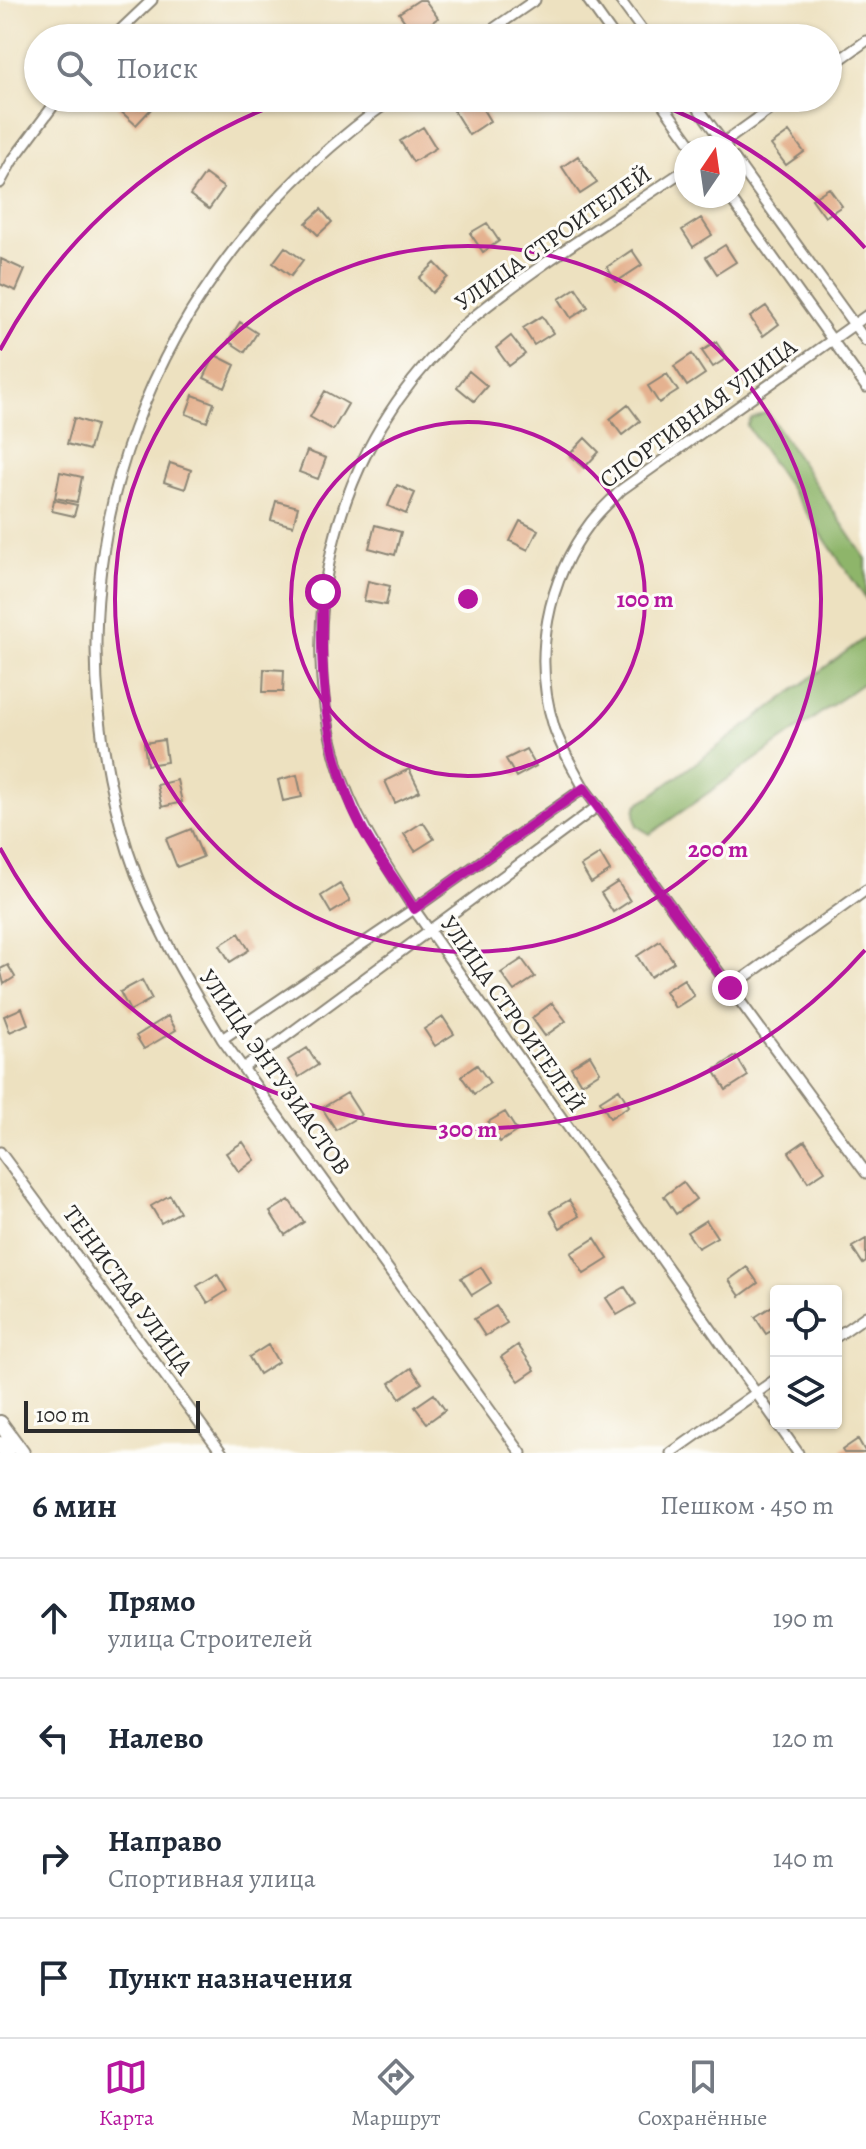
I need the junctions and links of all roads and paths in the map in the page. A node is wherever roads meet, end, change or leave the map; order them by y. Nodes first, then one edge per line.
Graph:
1 (152, 0) edge
2 (535, 0) edge
3 (588, 0) edge
4 (620, 0) edge
5 (127, 24) edge
6 (500, 24) edge
7 (605, 24) edge
8 (638, 24) edge
9 (866, 41) edge
10 (842, 58) edge
11 (49, 112) edge
12 (376, 112) edge
13 (668, 112) edge
14 (700, 112) edge
15 (767, 112) edge
16 (685, 136) edge
17 (716, 136) edge
18 (735, 136) edge
19 (746, 175) edge
20 (674, 177) edge
21 (0, 183) edge
22 (738, 208) edge
23 (866, 316) edge
24 (854, 324) junction
25 (832, 340) junction
26 (866, 341) edge
27 (866, 387) edge
28 (584, 788) junction
29 (598, 806) junction
30 (866, 890) edge
31 (414, 909) junction
32 (429, 930) junction
33 (730, 988) junction
34 (222, 1039) junction
35 (243, 1068) junction
36 (0, 1152) edge
37 (866, 1173) edge
38 (866, 1316) edge
39 (842, 1333) edge
40 (770, 1383) edge
41 (756, 1393) junction
42 (770, 1412) edge
43 (0, 1423) edge
44 (782, 1429) edge
45 (0, 1444) edge
46 (6, 1453) edge
47 (22, 1453) edge
48 (222, 1453) edge
49 (521, 1453) edge
50 (671, 1453) edge
51 (798, 1453) edge

1 - 5 street
2 - 6 street
3 - 7 street
4 - 8 street
9 - 10 street
11 - 21 street
12 - 34 street, УЛИЦА ЭНТУЗИАСТОВ
13 - 16 street
14 - 17 street
15 - 18 street
19 - 24 street
20 - 31 street, УЛИЦА СТРОИТЕЛЕЙ
22 - 25 street
23 - 24 street, СПОРТИВНАЯ УЛИЦА
24 - 25 street, СПОРТИВНАЯ УЛИЦА
24 - 26 street
25 - 27 street
25 - 28 street, СПОРТИВНАЯ УЛИЦА
28 - 29 street, СПОРТИВНАЯ УЛИЦА
28 - 31 street
29 - 32 street
29 - 33 street, СПОРТИВНАЯ УЛИЦА
30 - 33 street
31 - 32 street, УЛИЦА СТРОИТЕЛЕЙ
31 - 34 street
32 - 35 street
32 - 41 street, УЛИЦА СТРОИТЕЛЕЙ
33 - 37 street, СПОРТИВНАЯ УЛИЦА
34 - 35 street, УЛИЦА ЭНТУЗИАСТОВ
35 - 49 street, УЛИЦА ЭНТУЗИАСТОВ
36 - 48 street, ТЕНИСТАЯ УЛИЦА
38 - 39 street
40 - 41 street
41 - 42 street, УЛИЦА СТРОИТЕЛЕЙ
41 - 50 street
43 - 47 main road
44 - 51 street, УЛИЦА СТРОИТЕЛЕЙ
45 - 46 main road

